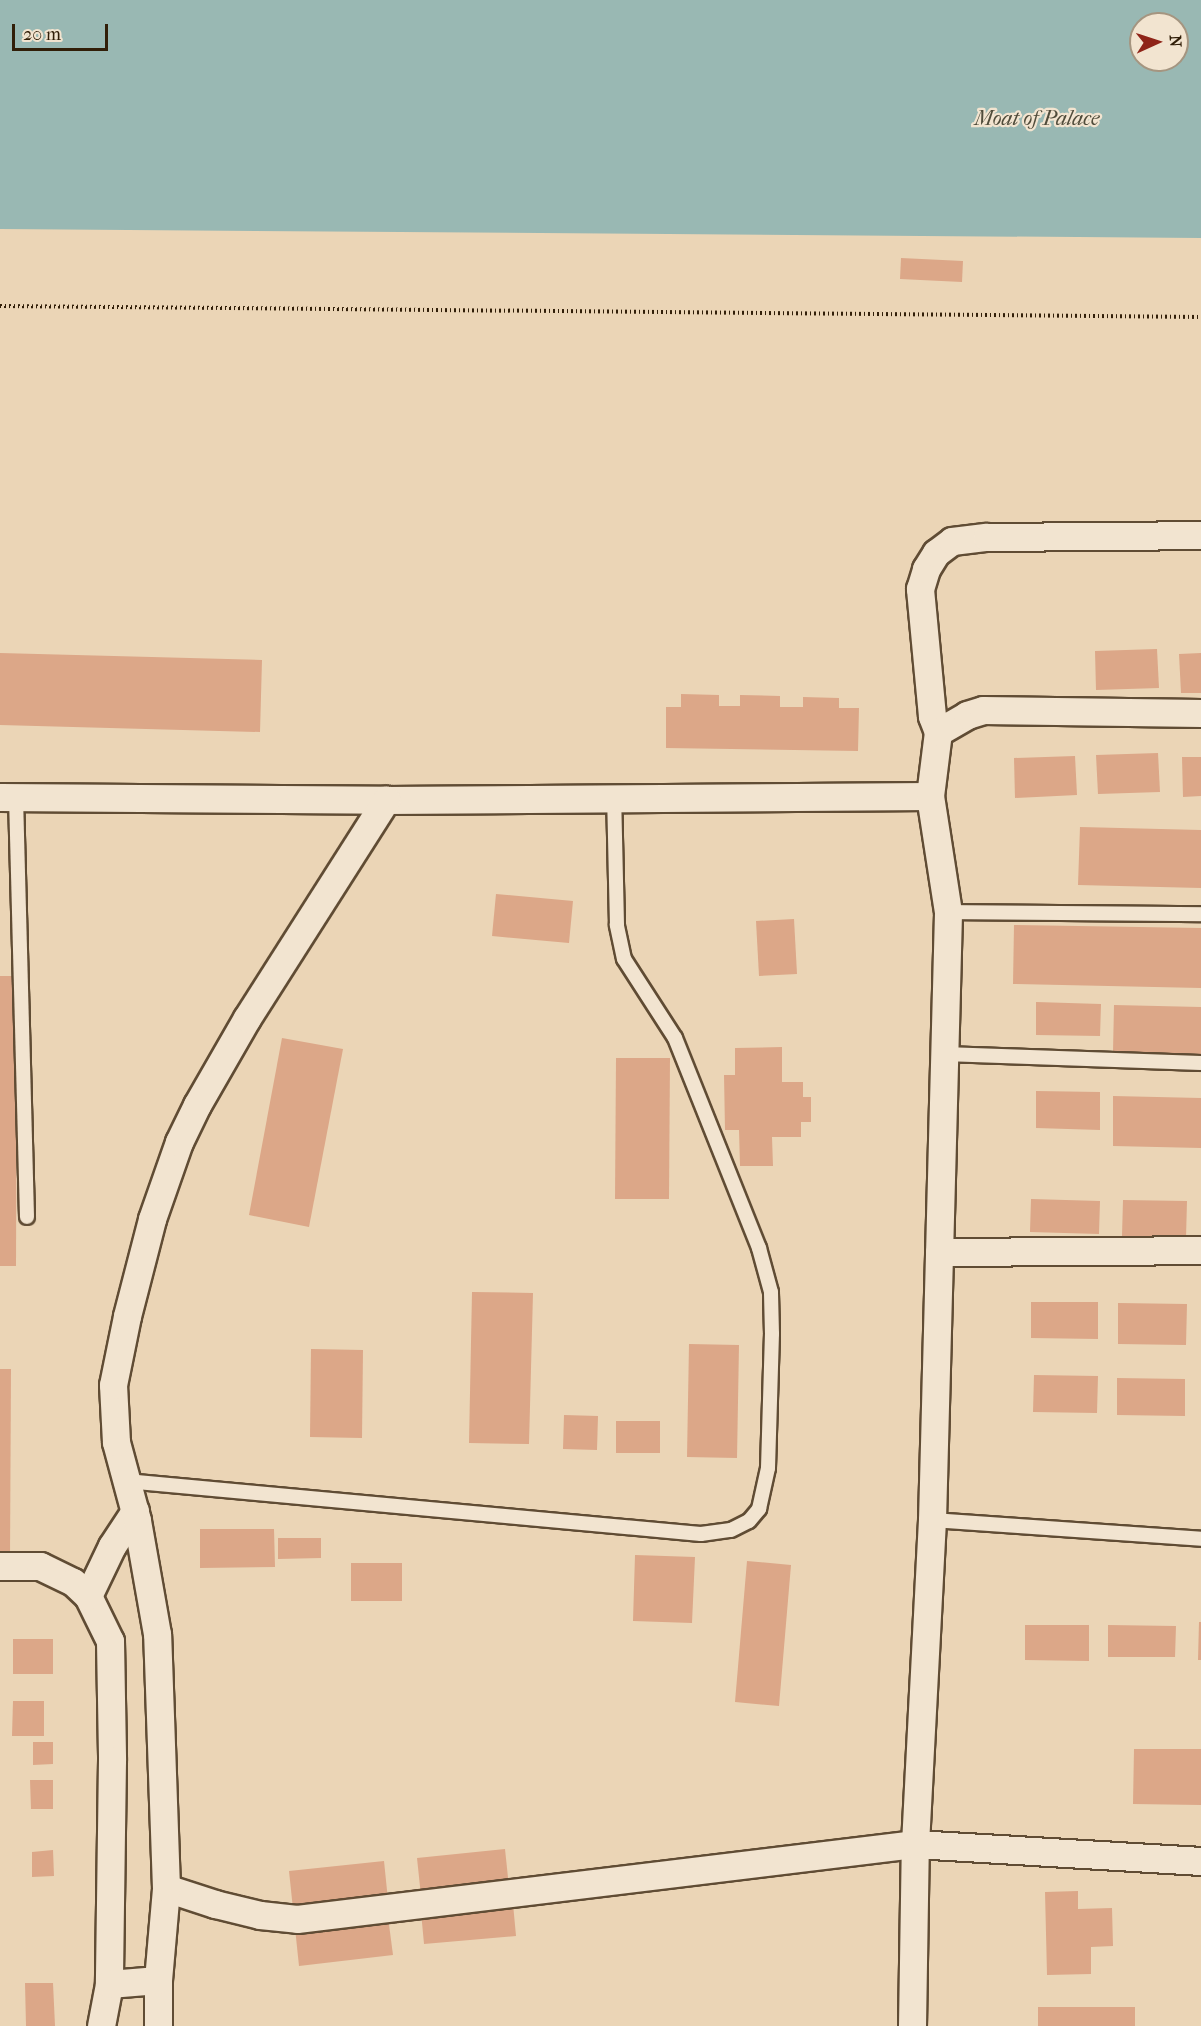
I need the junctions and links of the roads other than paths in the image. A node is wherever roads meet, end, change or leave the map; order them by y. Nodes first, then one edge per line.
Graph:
1 (1201, 535) edge
2 (1201, 713) edge
3 (938, 732) junction
4 (930, 796) junction
5 (8, 797) edge
6 (614, 797) junction
7 (386, 800) junction
8 (948, 912) junction
9 (1201, 914) edge
10 (944, 1054) junction
11 (1201, 1063) edge
12 (27, 1217) dead end
13 (1201, 1250) edge
14 (939, 1252) junction
15 (126, 1481) junction
16 (135, 1511) junction
17 (933, 1520) junction
18 (1201, 1539) edge
19 (0, 1566) edge
20 (88, 1596) junction
21 (915, 1844) junction
22 (1201, 1861) edge
23 (166, 1888) junction
24 (158, 1980) junction
25 (109, 1984) junction
26 (101, 2026) edge
27 (158, 2026) edge
28 (912, 2026) edge

1 - 3 street
2 - 3 street
3 - 4 street
4 - 6 street
4 - 8 street
5 - 7 street
5 - 12 lane
6 - 7 street
6 - 15 lane
7 - 15 street
8 - 9 lane
8 - 10 street
10 - 11 lane
10 - 14 street
13 - 14 street
14 - 17 street
15 - 16 street
16 - 20 street
16 - 23 street
17 - 18 lane
17 - 21 street
19 - 20 street
20 - 25 street
21 - 22 street
21 - 23 street
21 - 28 street
23 - 24 street
24 - 25 street
24 - 27 street
25 - 26 street

